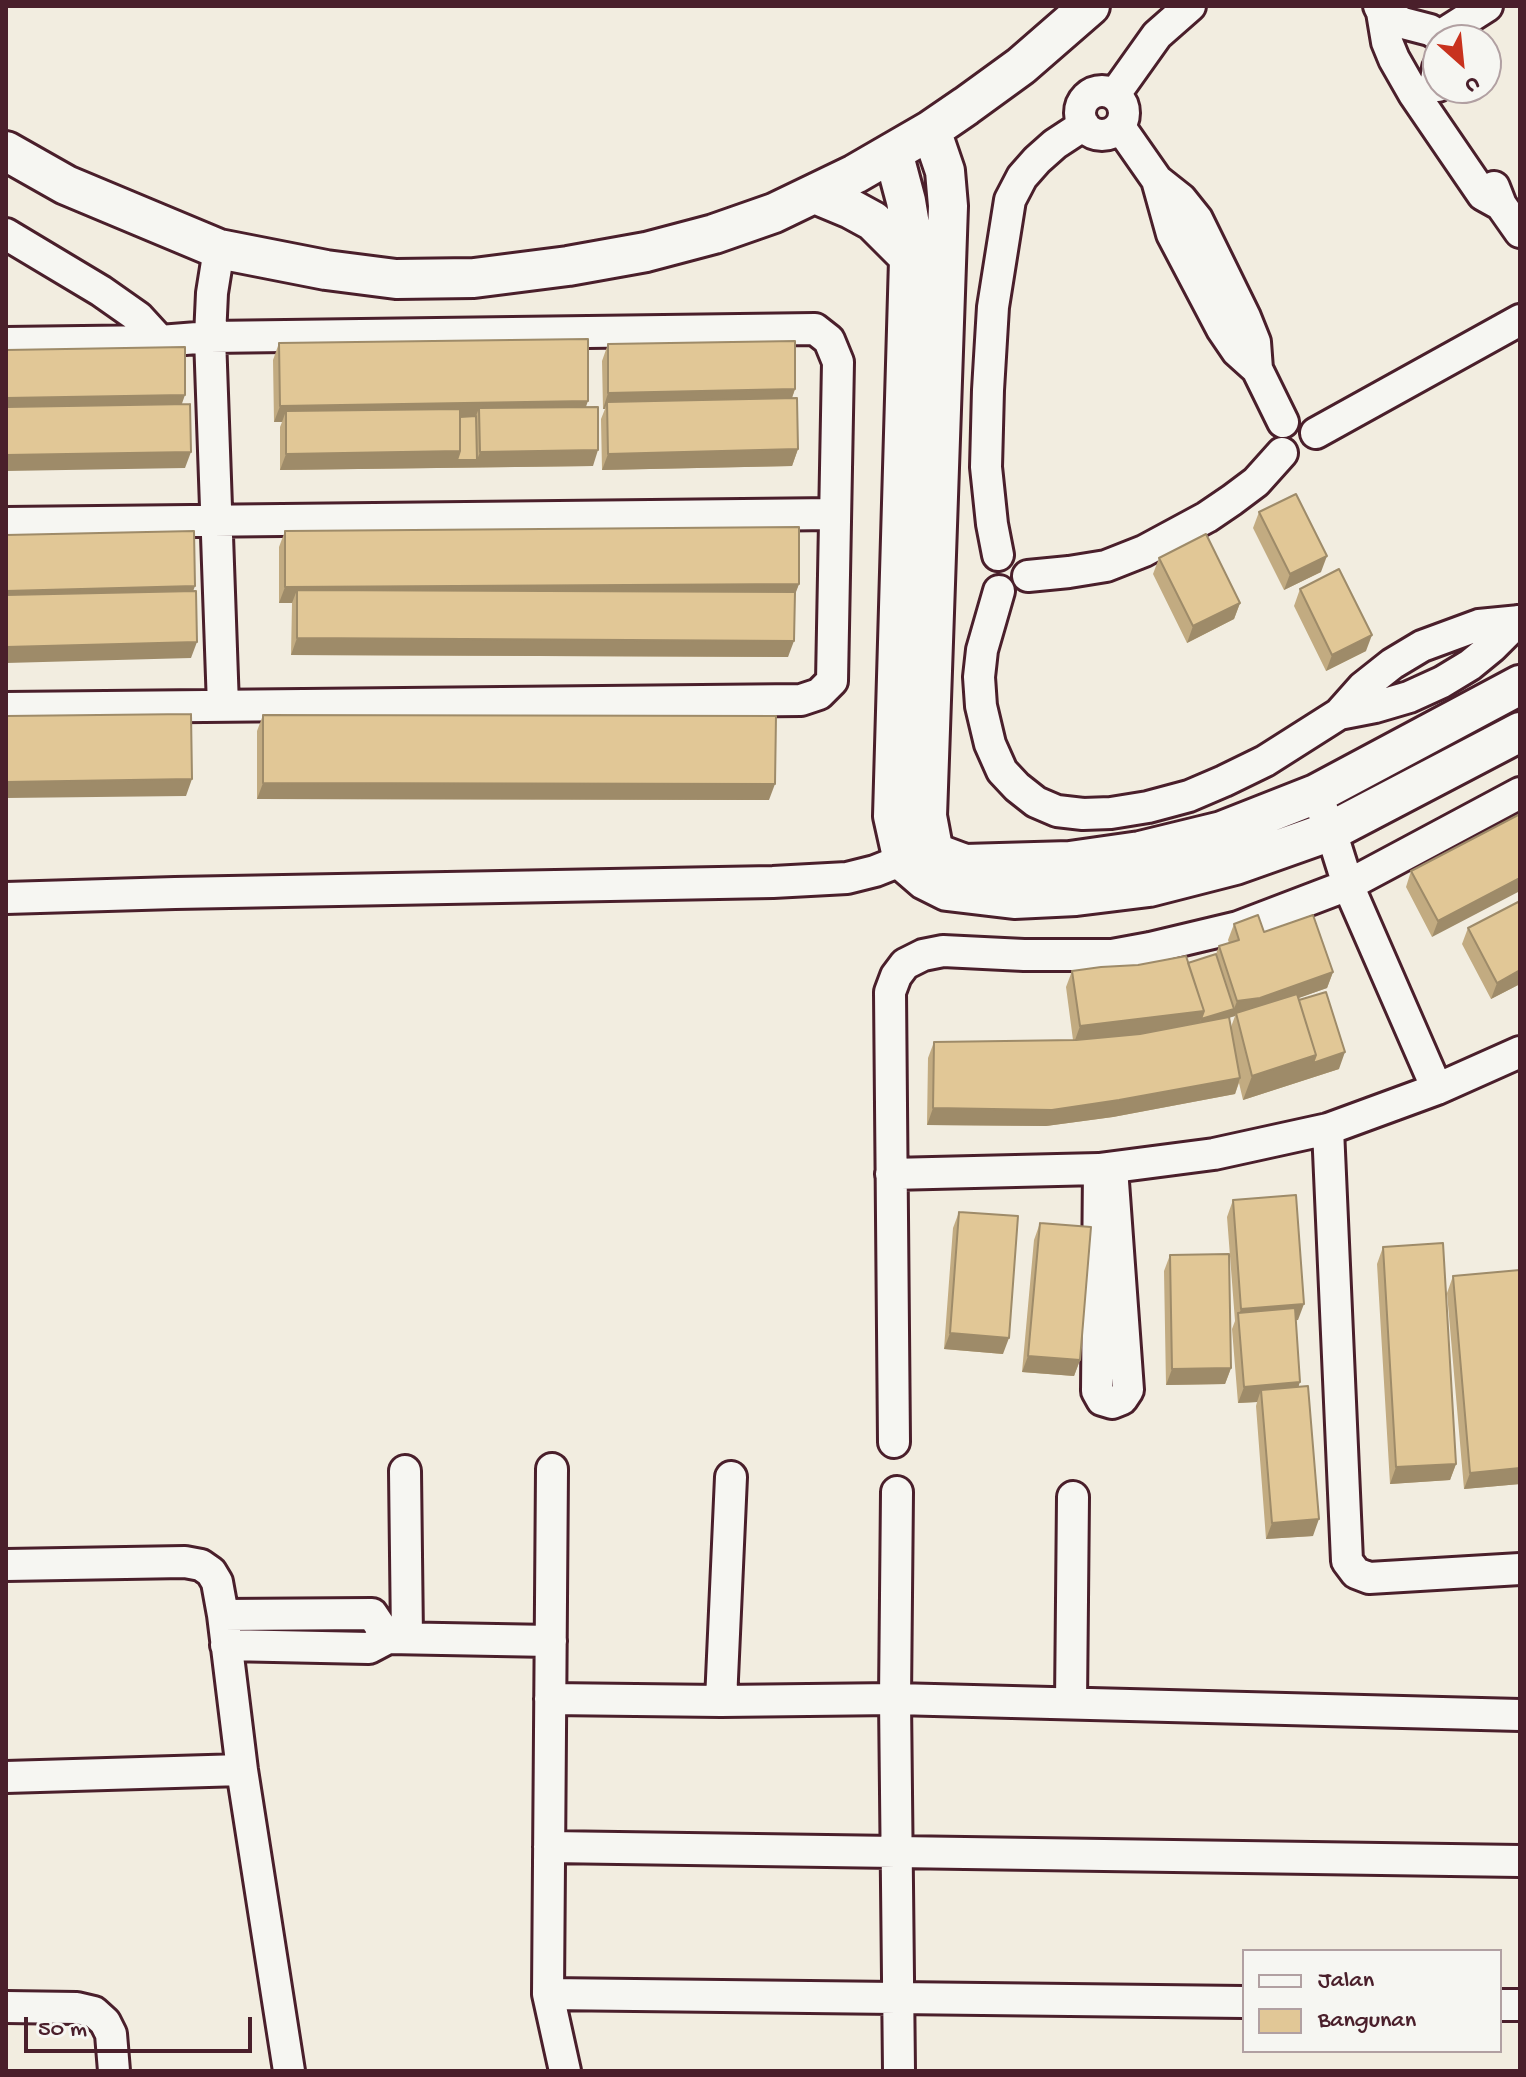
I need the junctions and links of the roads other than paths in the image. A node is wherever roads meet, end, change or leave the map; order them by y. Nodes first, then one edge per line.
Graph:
1 (1090, 6) edge
2 (1190, 6) edge
3 (1487, 6) edge
4 (1380, 9) edge
5 (1461, 24) edge
6 (1422, 28) edge
7 (1115, 94) junction
8 (1445, 104) edge
9 (1084, 125) junction
10 (1120, 127) junction
11 (931, 130) junction
12 (6, 151) edge
13 (893, 152) junction
14 (815, 194) junction
15 (1501, 205) junction
16 (1520, 232) edge
17 (6, 234) edge
18 (219, 249) junction
19 (909, 257) junction
20 (1520, 320) edge
21 (210, 337) junction
22 (160, 341) junction
23 (6, 343) edge
24 (1283, 422) junction
25 (1316, 433) junction
26 (1282, 453) junction
27 (835, 514) junction
28 (217, 522) junction
29 (6, 523) edge
30 (998, 555) junction
31 (1028, 576) junction
32 (999, 591) junction
33 (1519, 621) edge
34 (1520, 685) edge
35 (223, 706) junction
36 (6, 708) edge
37 (1339, 714) junction
38 (1520, 732) edge
39 (1520, 793) edge
40 (1316, 794) junction
41 (1331, 831) junction
42 (918, 855) junction
43 (1348, 885) junction
44 (6, 898) edge
45 (1520, 1052) edge
46 (1437, 1089) junction
47 (1328, 1129) junction
48 (1106, 1169) junction
49 (891, 1174) junction
50 (894, 1442) dead end
51 (552, 1469) dead end
52 (405, 1471) dead end
53 (731, 1477) dead end
54 (897, 1492) dead end
55 (1073, 1497) dead end
56 (6, 1565) edge
57 (1520, 1569) edge
58 (225, 1630) junction
59 (398, 1638) junction
60 (551, 1641) junction
61 (550, 1699) junction
62 (895, 1699) junction
63 (721, 1701) junction
64 (1071, 1703) junction
65 (1520, 1715) edge
66 (242, 1770) junction
67 (6, 1777) edge
68 (549, 1847) junction
69 (897, 1852) junction
70 (1520, 1861) edge
71 (548, 1994) junction
72 (898, 1998) junction
73 (1242, 2002) edge
74 (6, 2007) edge
75 (114, 2071) edge
76 (289, 2071) edge
77 (565, 2071) edge
78 (899, 2071) edge

1 - 11 street
2 - 7 street
3 - 5 street
4 - 6 street
4 - 15 street
7 - 9 street
7 - 10 street
8 - 15 street
9 - 10 street
9 - 30 street
10 - 24 street
11 - 13 street
11 - 42 street
12 - 18 street
13 - 14 street
13 - 19 street
14 - 18 street
14 - 19 street
15 - 16 street
17 - 22 street
18 - 21 street
19 - 42 street
20 - 25 street
21 - 22 street
21 - 27 street
21 - 28 street
22 - 23 street
24 - 25 street
24 - 26 street
25 - 26 street
26 - 31 street
27 - 28 street
27 - 35 street
28 - 29 street
28 - 35 street
30 - 31 street
30 - 32 street
31 - 32 street
32 - 37 street
33 - 37 street
33 - 37 street
34 - 40 street
35 - 36 street
38 - 41 street
39 - 43 street
40 - 41 street
40 - 42 street
41 - 42 street
41 - 43 street
42 - 44 street
43 - 46 street
43 - 49 street
45 - 46 street
46 - 47 street
47 - 48 street
47 - 57 street
48 - 48 street
48 - 49 street
49 - 50 street
51 - 60 street
52 - 59 street
53 - 63 street
54 - 62 street
55 - 64 street
56 - 58 street
58 - 59 street
58 - 66 street
59 - 60 street
60 - 61 street
61 - 63 street
61 - 68 street
62 - 63 street
62 - 64 street
62 - 69 street
64 - 65 street
66 - 67 street
66 - 76 street
68 - 69 street
68 - 71 street
69 - 70 street
69 - 72 street
71 - 72 street
71 - 77 street
72 - 73 street
72 - 78 street
74 - 75 street

